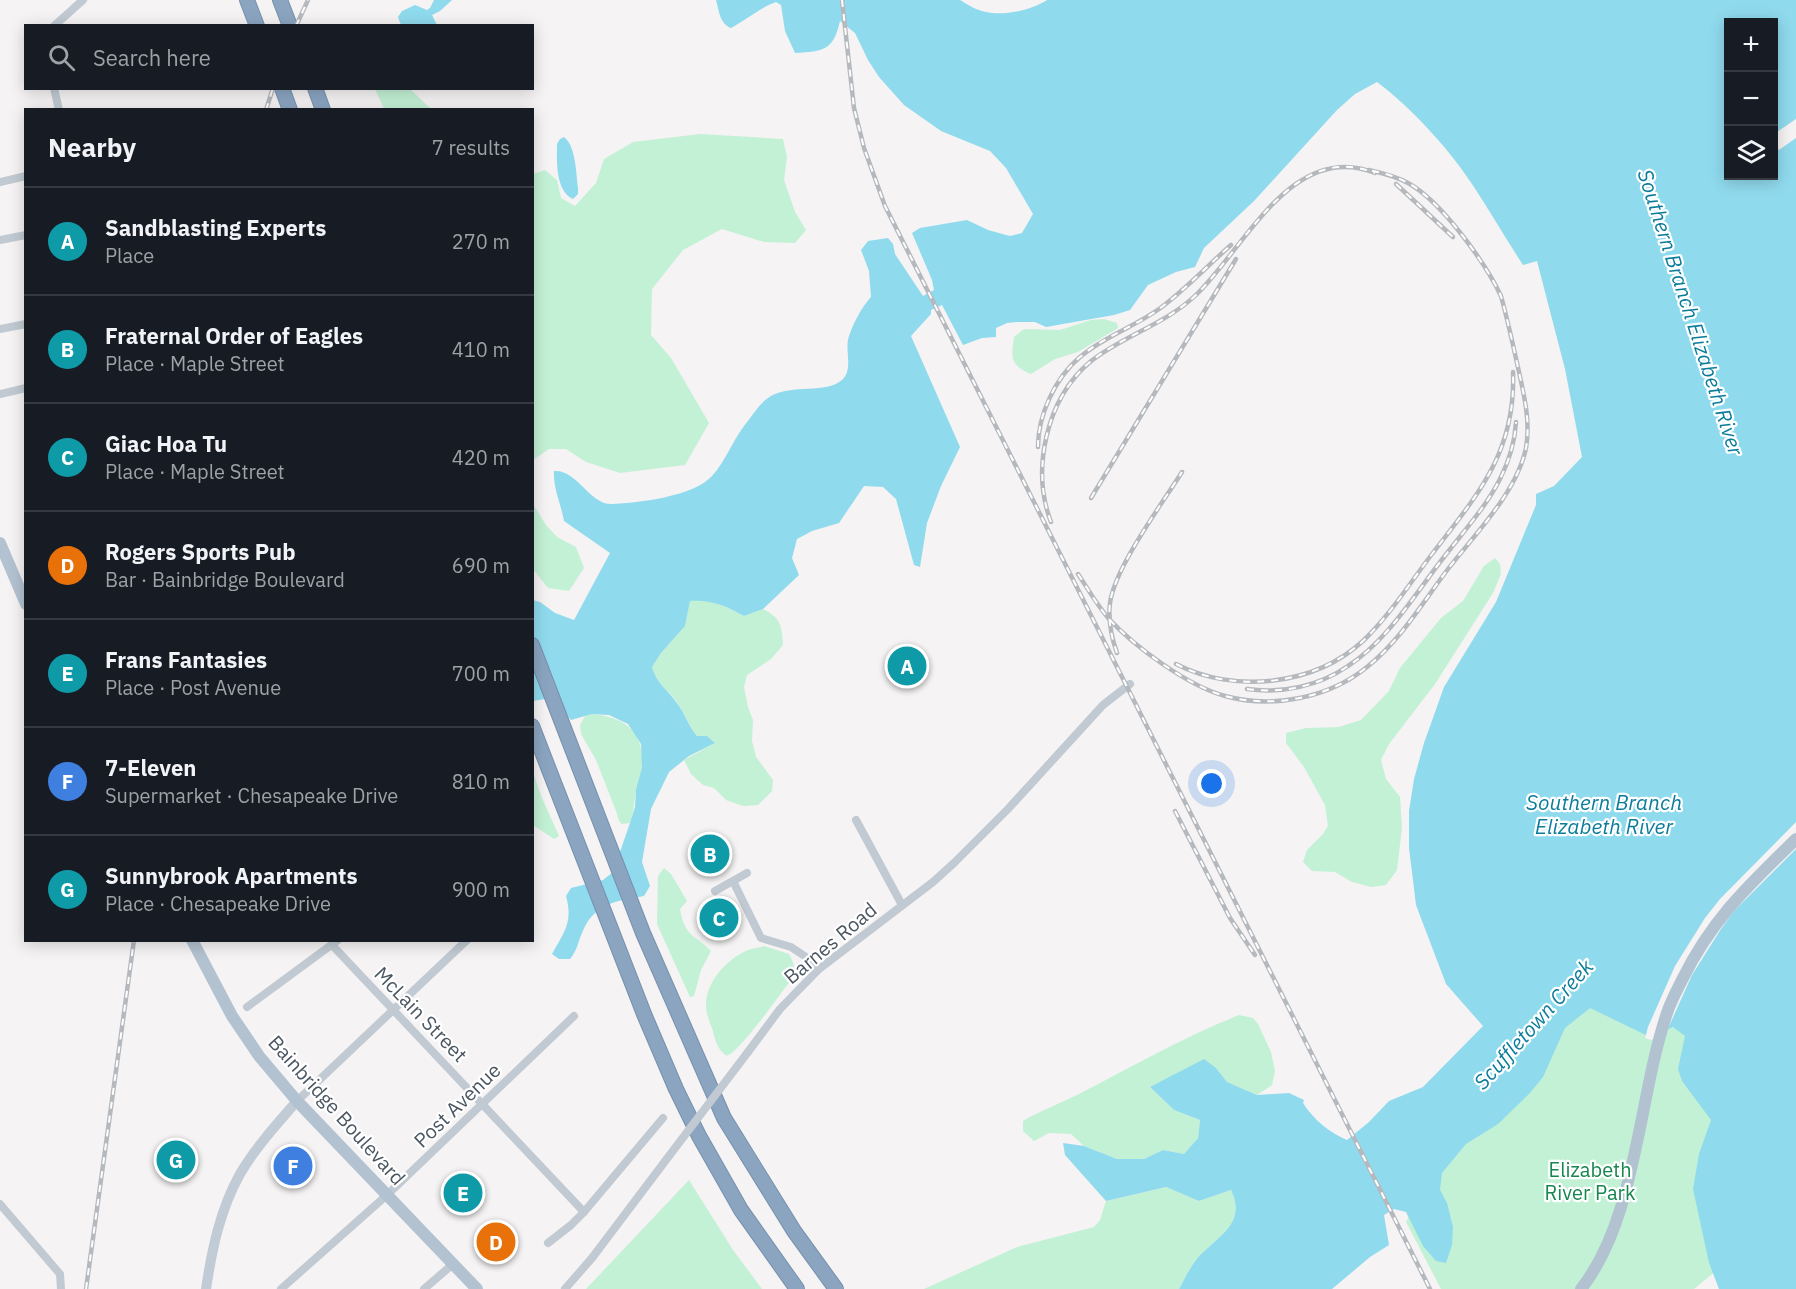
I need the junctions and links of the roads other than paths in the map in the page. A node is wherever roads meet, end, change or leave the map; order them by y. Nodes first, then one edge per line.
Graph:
1 (83, 0) edge
2 (247, 0) edge
3 (280, 0) edge
4 (56, 24) edge
5 (256, 24) edge
6 (289, 24) edge
7 (54, 90) edge
8 (283, 90) edge
9 (316, 90) edge
10 (59, 108) edge
11 (289, 108) edge
12 (322, 108) edge
13 (24, 176) edge
14 (0, 182) edge
15 (24, 236) edge
16 (0, 240) edge
17 (24, 324) edge
18 (0, 330) edge
19 (24, 388) edge
20 (0, 394) edge
21 (0, 541) edge
22 (24, 581) edge
23 (24, 599) edge
24 (534, 650) edge
25 (1130, 684) dead end
26 (534, 731) edge
27 (856, 820) dead end
28 (1796, 839) edge
29 (747, 873) dead end
30 (733, 881) junction
31 (715, 891) dead end
32 (902, 905) junction
33 (193, 942) edge
34 (465, 942) edge
35 (335, 943) edge
36 (819, 969) junction
37 (247, 1007) dead end
38 (392, 1009) junction
39 (574, 1016) dead end
40 (297, 1101) junction
41 (483, 1104) junction
42 (663, 1118) dead end
43 (387, 1195) junction
44 (0, 1204) edge
45 (584, 1212) junction
46 (548, 1243) dead end
47 (453, 1264) junction
48 (60, 1289) edge
49 (206, 1289) edge
50 (281, 1289) edge
51 (424, 1289) edge
52 (477, 1289) edge
53 (565, 1289) edge
54 (797, 1289) edge
55 (836, 1289) edge
56 (1581, 1289) edge

1 - 4 street
2 - 5 highway
3 - 6 highway
7 - 10 street
8 - 11 highway
9 - 12 highway
13 - 14 street
15 - 16 street
17 - 18 street
19 - 20 street
21 - 22 main road
21 - 23 main road
24 - 55 highway
25 - 32 street, Barnes Road
26 - 54 highway
27 - 32 street
28 - 56 main road
29 - 30 street
30 - 31 street
30 - 36 street
32 - 36 street, Barnes Road
33 - 40 main road, Bainbridge Boulevard
34 - 38 street
35 - 37 street
35 - 38 street, McLain Street
36 - 53 street, Barnes Road, bridge
38 - 40 street
38 - 41 street, McLain Street
39 - 41 street, Post Avenue
40 - 43 main road, Bainbridge Boulevard
40 - 49 street
41 - 43 street, Post Avenue
41 - 45 street, McLain Street
42 - 45 street
43 - 47 main road, Bainbridge Boulevard
43 - 50 street, Post Avenue
44 - 48 street
45 - 46 street
47 - 51 street
47 - 52 main road, Bainbridge Boulevard

